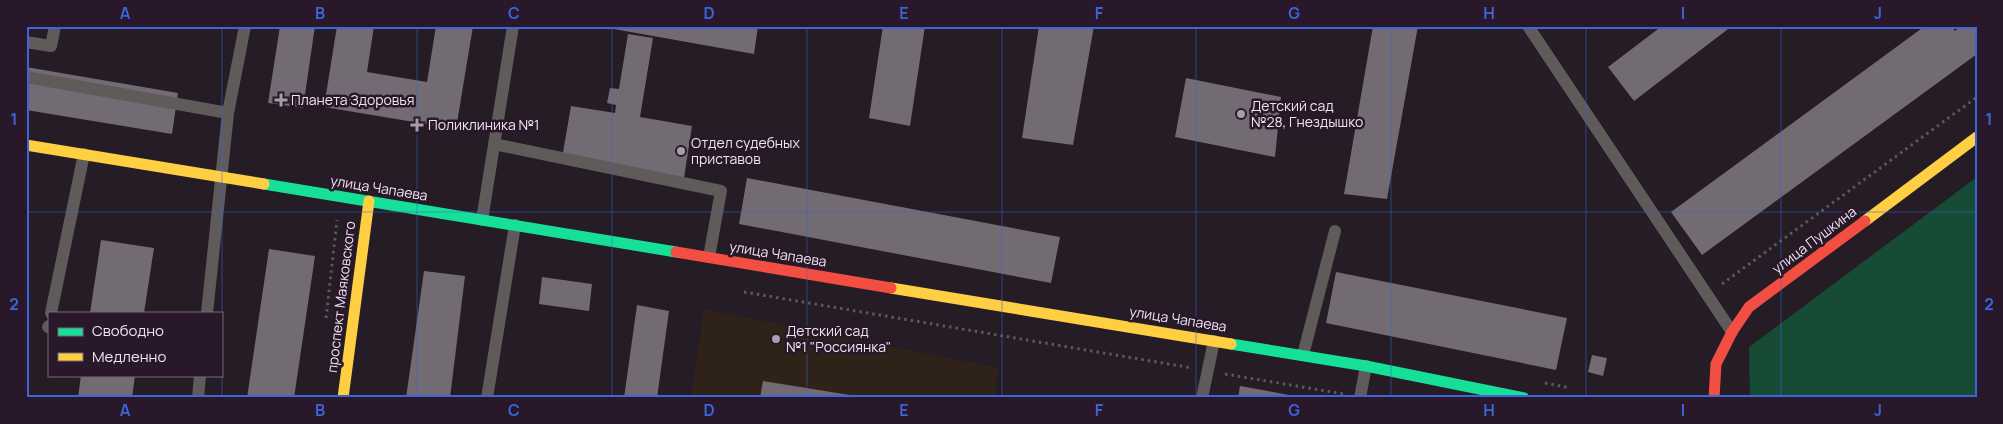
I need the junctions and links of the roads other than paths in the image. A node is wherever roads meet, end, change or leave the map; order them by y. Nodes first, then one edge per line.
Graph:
1 (55, 26) edge
2 (246, 26) edge
3 (513, 26) edge
4 (1528, 26) edge
5 (26, 42) edge
6 (26, 77) edge
7 (228, 113) junction
8 (1977, 137) edge
9 (494, 144) junction
10 (26, 145) edge
11 (84, 154) junction
12 (221, 177) junction
13 (369, 201) junction
14 (482, 220) junction
15 (515, 225) junction
16 (1335, 231) dead end
17 (709, 257) junction
18 (51, 312) edge
19 (207, 312) edge
20 (1732, 332) junction
21 (1214, 341) junction
22 (1303, 355) junction
23 (1366, 366) junction
24 (200, 376) edge
25 (1479, 393) edge
26 (1360, 397) edge
27 (198, 398) edge
28 (343, 398) edge
29 (487, 398) edge
30 (1202, 398) edge
31 (1524, 398) edge
32 (1714, 398) edge

1 - 5 lane
2 - 7 lane
3 - 9 lane
4 - 20 lane
6 - 7 lane
7 - 12 lane
8 - 20 street, улица Пушкина
9 - 14 lane
9 - 17 lane
10 - 11 street, улица Чапаева
11 - 12 street, улица Чапаева
11 - 18 lane
12 - 13 street, улица Чапаева
12 - 19 lane
13 - 14 street, улица Чапаева
13 - 28 street, проспект Маяковского
14 - 15 street, улица Чапаева
15 - 17 street, улица Чапаева
15 - 29 lane
16 - 22 lane
17 - 21 street, улица Чапаева
20 - 32 street, улица Пушкина
21 - 22 street, улица Чапаева
21 - 30 lane
22 - 23 street, улица Чапаева
23 - 25 street, улица Чапаева
23 - 26 lane
24 - 27 lane
25 - 31 street, улица Чапаева

